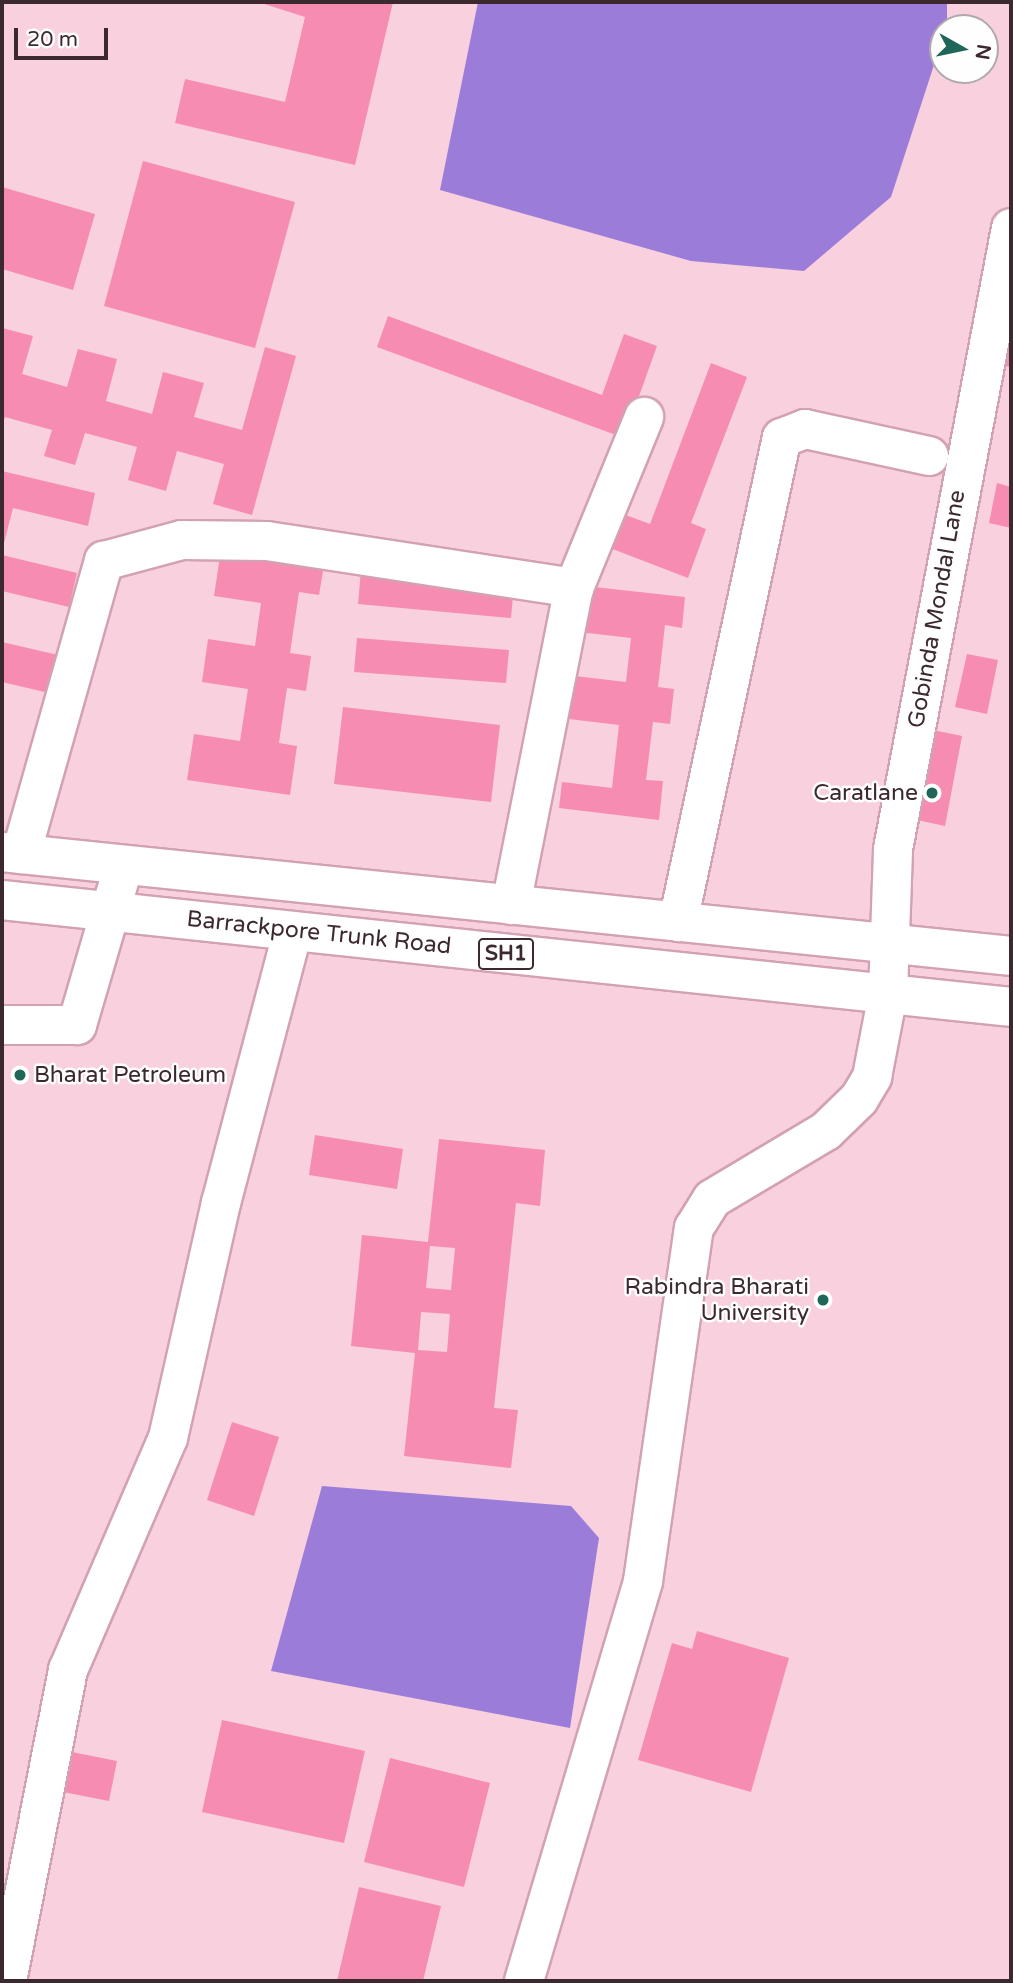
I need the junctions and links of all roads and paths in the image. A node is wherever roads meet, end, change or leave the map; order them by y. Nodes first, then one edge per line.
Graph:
1 (1011, 228) edge
2 (644, 417) dead end
3 (929, 456) dead end
4 (574, 588) junction
5 (11, 853) edge
6 (123, 868) junction
7 (2, 900) edge
8 (511, 905) junction
9 (106, 910) junction
10 (678, 922) junction
11 (293, 931) junction
12 (890, 944) junction
13 (1011, 956) edge
14 (888, 994) junction
15 (1011, 1007) edge
16 (2, 1025) edge
17 (7, 1981) edge
18 (524, 1981) edge

1 - 12 street, Gobinda Mondal Lane
2 - 4 street
3 - 10 street
4 - 5 street
4 - 8 street
5 - 6 street, Barrackpore Trunk Road / SH1
6 - 8 street, Barrackpore Trunk Road / SH1
6 - 9 street
7 - 9 street, Barrackpore Trunk Road / SH1
8 - 10 street, Barrackpore Trunk Road / SH1
9 - 11 street, Barrackpore Trunk Road / SH1
9 - 16 street
10 - 12 street, Barrackpore Trunk Road / SH1
11 - 14 street, Barrackpore Trunk Road / SH1
11 - 17 street
12 - 13 street, Barrackpore Trunk Road / SH1
12 - 14 street, Gobinda Mondal Lane
14 - 15 street, Barrackpore Trunk Road / SH1
14 - 18 street, Gobinda Mondal Lane

